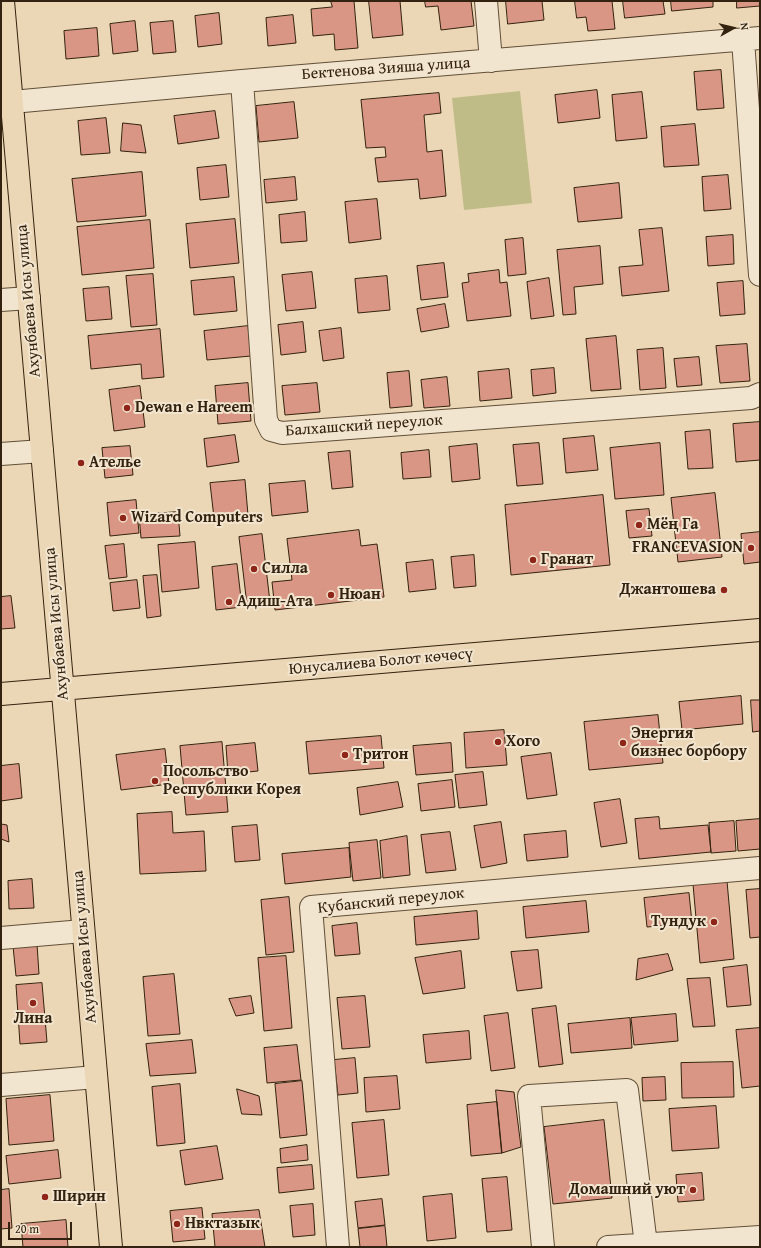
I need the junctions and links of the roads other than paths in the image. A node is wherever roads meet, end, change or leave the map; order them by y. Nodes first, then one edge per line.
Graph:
1 (3, 1) edge
2 (486, 1) edge
3 (751, 39) edge
4 (491, 61) junction
5 (5, 66) edge
6 (242, 80) junction
7 (12, 102) junction
8 (760, 275) edge
9 (29, 298) junction
10 (1, 300) edge
11 (760, 394) edge
12 (42, 451) junction
13 (1, 454) edge
14 (760, 630) edge
15 (63, 690) junction
16 (1, 694) edge
17 (760, 868) edge
18 (83, 931) junction
19 (1, 938) edge
20 (96, 1076) junction
21 (1, 1085) edge
22 (760, 1236) edge
23 (646, 1245) junction
24 (111, 1247) edge
25 (338, 1247) edge
26 (543, 1247) edge
27 (608, 1247) edge

1 - 5 main road, Ахунбаева Исы улица
2 - 4 street
3 - 4 street, Бектенова Зияша улица
3 - 8 street
4 - 6 street, Бектенова Зияша улица
5 - 7 main road, Ахунбаева Исы улица
6 - 7 street, Бектенова Зияша улица
6 - 11 street, Балхашский переулок
7 - 9 main road, Ахунбаева Исы улица
9 - 10 street
9 - 12 main road, Ахунбаева Исы улица
12 - 13 street
12 - 15 main road, Ахунбаева Исы улица
14 - 15 main road, Юнусалиева Болот көчөсү
15 - 16 main road, Юнусалиева Болот көчөсү
15 - 18 main road, Ахунбаева Исы улица
17 - 25 street, Кубанский переулок
18 - 19 street
18 - 20 main road, Ахунбаева Исы улица
20 - 21 street
20 - 24 main road, Ахунбаева Исы улица
22 - 23 street
23 - 26 street
23 - 27 street

